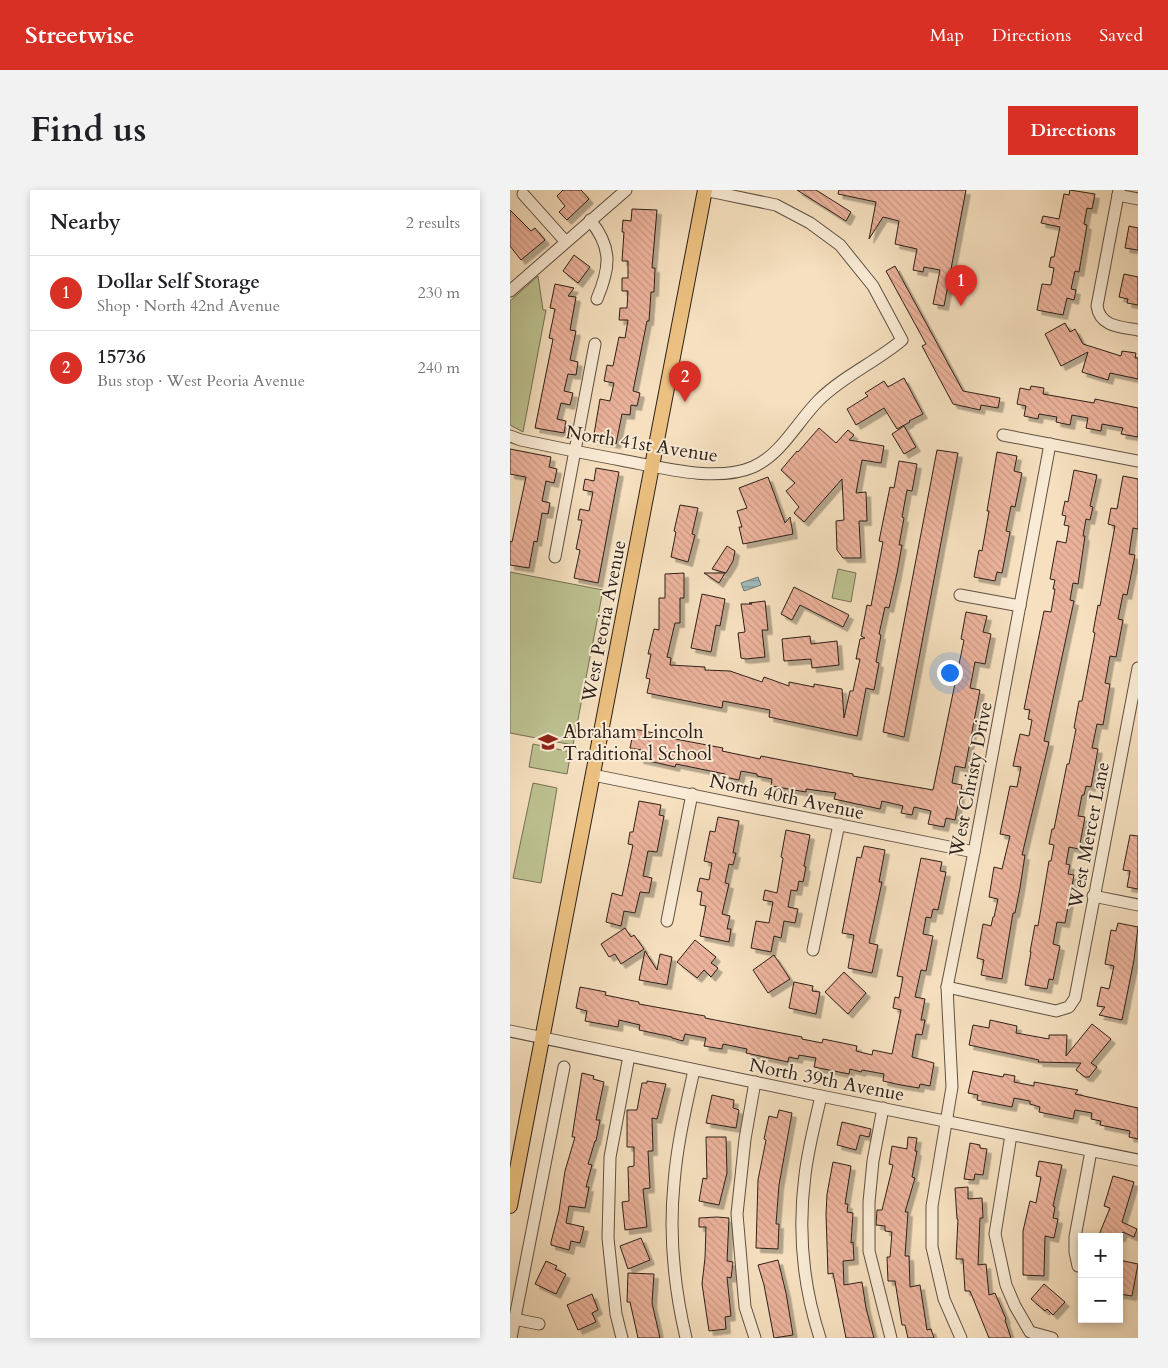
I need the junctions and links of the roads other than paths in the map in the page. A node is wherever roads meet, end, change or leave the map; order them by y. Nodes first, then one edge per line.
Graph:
1 (626, 190) edge
2 (704, 190) edge
3 (1118, 193) edge
4 (523, 194) dead end
5 (1138, 199) edge
6 (590, 220) junction
7 (566, 242) junction
8 (510, 291) edge
9 (598, 299) dead end
10 (1138, 330) edge
11 (595, 344) dead end
12 (1003, 435) dead end
13 (510, 436) edge
14 (1050, 444) junction
15 (574, 451) junction
16 (1138, 461) edge
17 (652, 466) junction
18 (555, 557) dead end
19 (960, 595) dead end
20 (1020, 606) junction
21 (1138, 668) edge
22 (593, 775) junction
23 (692, 794) junction
24 (839, 824) junction
25 (974, 852) junction
26 (1093, 896) junction
27 (1138, 905) edge
28 (667, 921) dead end
29 (813, 950) dead end
30 (947, 987) junction
31 (510, 1031) edge
32 (542, 1037) junction
33 (629, 1056) junction
34 (564, 1067) dead end
35 (694, 1070) junction
36 (755, 1082) junction
37 (821, 1096) junction
38 (883, 1108) junction
39 (947, 1122) junction
40 (1011, 1135) junction
41 (1091, 1151) junction
42 (1138, 1160) edge
43 (510, 1206) edge
44 (1078, 1266) dead end
45 (514, 1319) junction
46 (539, 1324) dead end
47 (511, 1338) edge
48 (622, 1338) edge
49 (686, 1338) edge
50 (755, 1338) edge
51 (820, 1338) edge
52 (891, 1338) edge
53 (961, 1338) edge
54 (1052, 1338) edge

1 - 6 street
2 - 17 main road, West Peoria Avenue
2 - 17 street, North 41st Avenue
3 - 5 street
3 - 10 street
4 - 7 street
6 - 7 street
6 - 9 street
7 - 8 street
11 - 15 street
12 - 14 street
13 - 15 street, North 41st Avenue
14 - 16 street
14 - 20 street, West Christy Drive
15 - 17 street, North 41st Avenue
15 - 18 street
17 - 22 main road, West Peoria Avenue
19 - 20 street
20 - 25 street, West Christy Drive
21 - 26 street, West Mercer Lane
22 - 23 street, North 40th Avenue
22 - 32 main road, West Peoria Avenue
23 - 24 street, North 40th Avenue
23 - 28 street
24 - 25 street, North 40th Avenue
24 - 29 street
25 - 30 street, West Christy Drive
26 - 27 street
26 - 30 street, West Mercer Lane
30 - 39 street, West Christy Drive
31 - 32 street, North 39th Avenue
32 - 33 street, North 39th Avenue
32 - 43 main road, West Peoria Avenue
33 - 35 street, North 39th Avenue
33 - 48 street
34 - 45 street
35 - 36 street, North 39th Avenue
35 - 49 street
36 - 37 street, North 39th Avenue
36 - 50 street
37 - 38 street, North 39th Avenue
37 - 51 street
38 - 39 street, North 39th Avenue
38 - 52 street
39 - 40 street, North 39th Avenue
39 - 53 street
40 - 41 street, North 39th Avenue
40 - 54 street
41 - 42 street, North 39th Avenue
41 - 44 street
45 - 46 street
45 - 47 street

